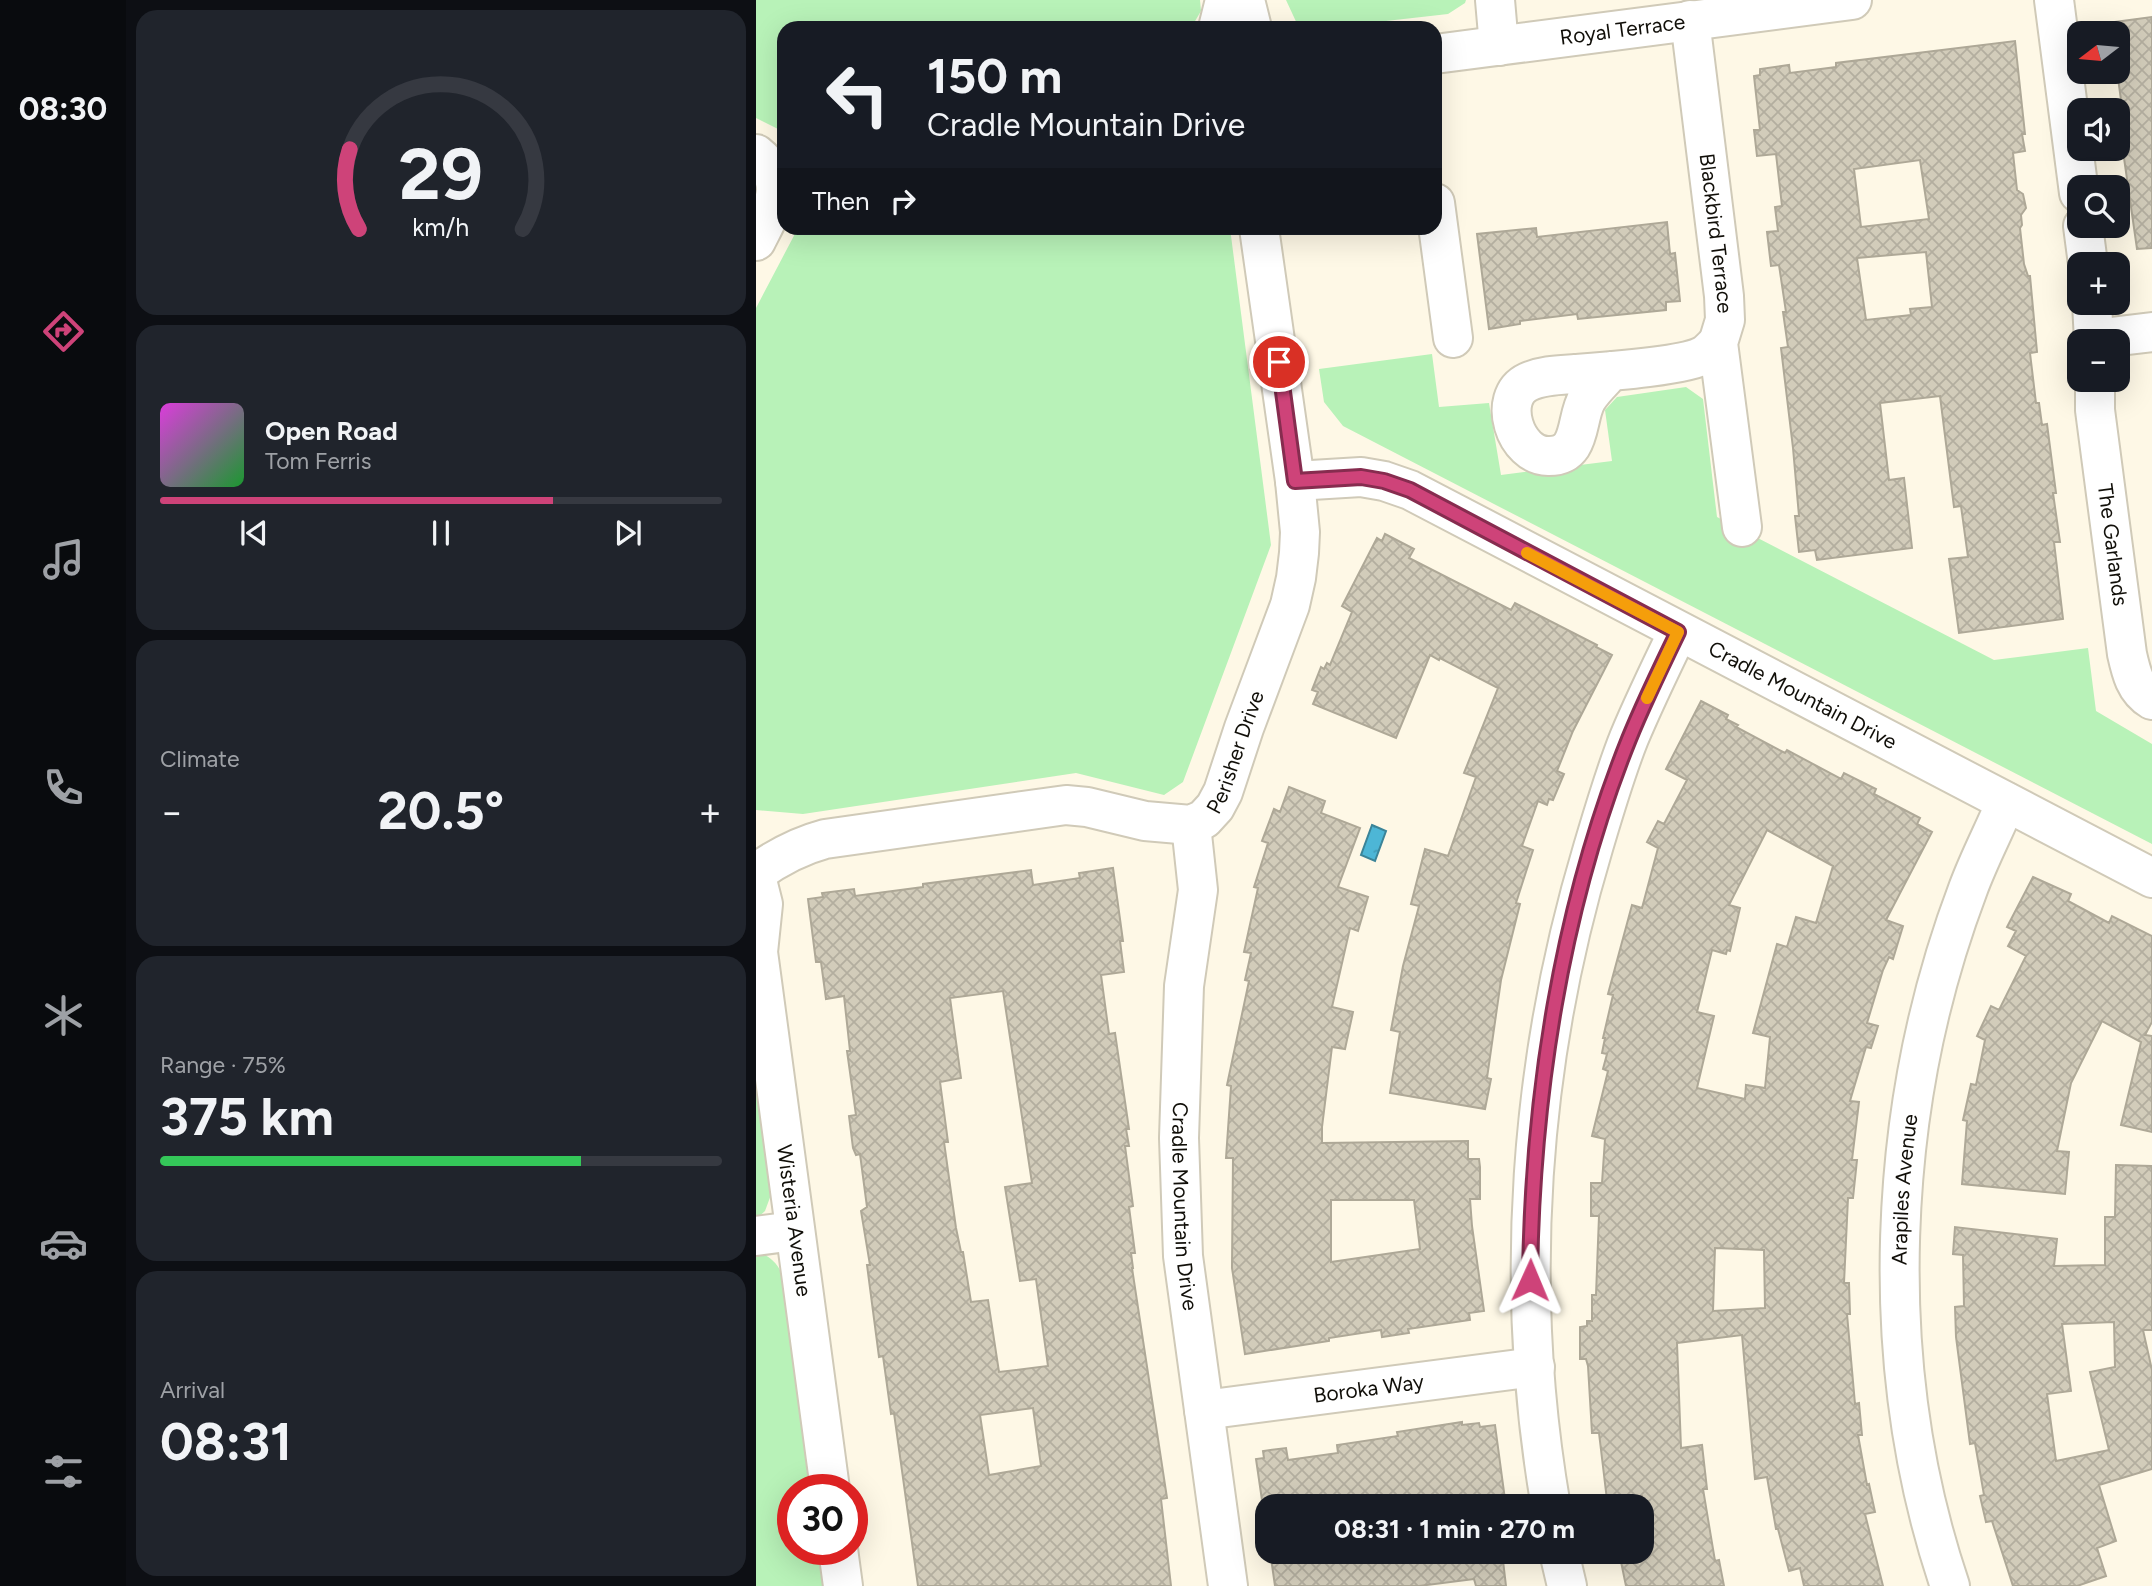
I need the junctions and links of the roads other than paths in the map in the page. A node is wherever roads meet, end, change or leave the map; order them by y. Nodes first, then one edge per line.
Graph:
1 (1225, 0) edge
2 (1245, 0) edge
3 (1495, 0) edge
4 (1852, 0) edge
5 (2054, 0) edge
6 (1690, 20) junction
7 (1220, 21) edge
8 (1250, 21) edge
9 (1499, 46) junction
10 (1442, 53) edge
11 (756, 154) edge
12 (2077, 175) edge
13 (1260, 235) edge
14 (1439, 235) edge
15 (756, 241) edge
16 (2093, 328) edge
17 (2152, 332) edge
18 (1453, 338) dead end
19 (1718, 343) junction
20 (1611, 371) dead end
21 (2095, 392) edge
22 (1295, 481) junction
23 (1742, 527) dead end
24 (1678, 632) junction
25 (2152, 700) edge
26 (2007, 802) junction
27 (1191, 825) junction
28 (756, 875) edge
29 (2152, 878) edge
30 (757, 949) edge
31 (794, 1231) junction
32 (756, 1236) edge
33 (1535, 1367) junction
34 (1204, 1410) junction
35 (828, 1474) edge
36 (1548, 1494) edge
37 (1562, 1564) edge
38 (840, 1565) edge
39 (843, 1586) edge
40 (1228, 1586) edge
41 (1567, 1586) edge
42 (1950, 1586) edge

1 - 7 street
2 - 8 street
3 - 9 street
4 - 6 street, Royal Terrace
5 - 12 street
6 - 9 street, Royal Terrace
6 - 19 street, Blackbird Terrace
9 - 10 street, Royal Terrace
11 - 15 street
13 - 22 street, Perisher Drive
14 - 18 street
16 - 17 street
19 - 20 street
19 - 23 street, Blackbird Terrace
21 - 25 street, The Garlands
22 - 24 street, Cradle Mountain Drive
22 - 27 street, Perisher Drive
24 - 26 street, Cradle Mountain Drive
24 - 33 street
26 - 29 street, Cradle Mountain Drive
26 - 42 street, Arapiles Avenue
27 - 28 street, Perisher Drive
27 - 34 street, Cradle Mountain Drive
28 - 30 street, Wisteria Avenue
30 - 31 street, Wisteria Avenue
31 - 32 street
31 - 35 street, Wisteria Avenue
33 - 34 street, Boroka Way
33 - 36 street
34 - 40 street, Cradle Mountain Drive
37 - 41 street
38 - 39 street

